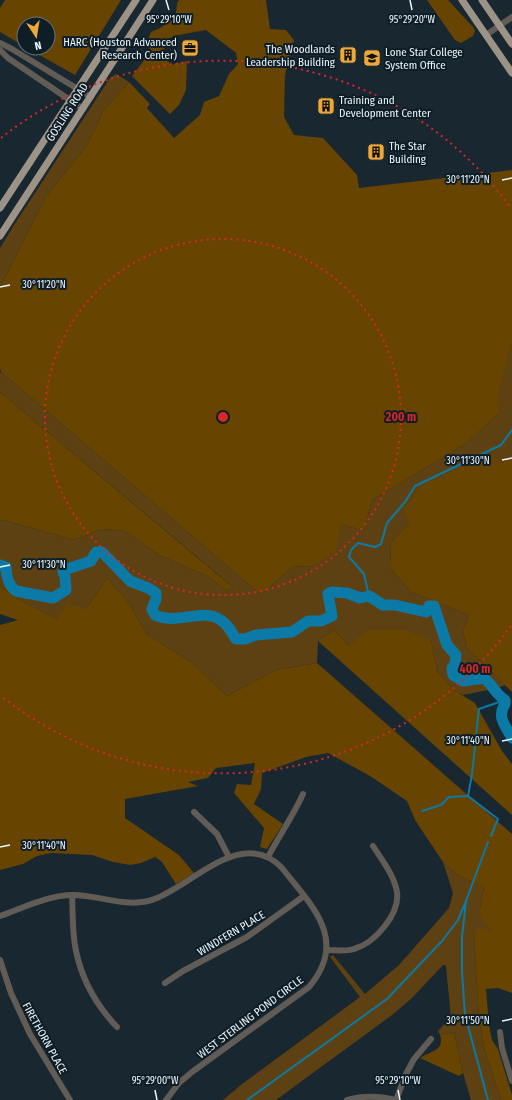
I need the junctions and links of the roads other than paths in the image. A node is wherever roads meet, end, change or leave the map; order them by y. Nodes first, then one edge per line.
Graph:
1 (136, 0) edge
2 (153, 0) edge
3 (462, 0) edge
4 (482, 0) edge
5 (512, 17) edge
6 (500, 25) junction
7 (486, 35) junction
8 (0, 44) edge
9 (512, 44) edge
10 (0, 50) edge
11 (512, 73) edge
12 (78, 89) junction
13 (91, 97) junction
14 (70, 101) junction
15 (83, 109) junction
16 (0, 208) edge
17 (0, 236) edge
18 (303, 794) dead end
19 (194, 812) dead end
20 (372, 846) dead end
21 (229, 857) junction
22 (268, 857) junction
23 (72, 895) junction
24 (304, 896) junction
25 (0, 916) edge
26 (327, 950) junction
27 (0, 960) edge
28 (165, 983) dead end
29 (117, 1027) dead end
30 (500, 1032) dead end
31 (431, 1039) dead end
32 (512, 1081) edge
33 (70, 1100) edge
34 (166, 1100) edge
35 (347, 1100) edge
36 (396, 1100) edge

1 - 12 main road, GOSLING ROAD
2 - 13 main road, GOSLING ROAD
3 - 7 main road
4 - 6 main road
5 - 6 street
6 - 7 street
6 - 9 main road
7 - 11 main road
8 - 12 street
10 - 14 street
12 - 13 street
12 - 14 main road, GOSLING ROAD
13 - 15 main road, GOSLING ROAD
14 - 15 street
14 - 16 main road, GOSLING ROAD
15 - 17 main road, GOSLING ROAD
18 - 22 street
19 - 21 street
20 - 26 street
21 - 22 street, WEST STERLING POND CIRCLE
21 - 23 street, WEST STERLING POND CIRCLE
22 - 24 street, WEST STERLING POND CIRCLE
23 - 25 street, WEST STERLING POND CIRCLE
23 - 29 street
24 - 26 street, WEST STERLING POND CIRCLE
24 - 28 street, WINDFERN PLACE
26 - 34 street, WEST STERLING POND CIRCLE
27 - 33 street, FIRETHORN PLACE
30 - 32 street
31 - 36 street
35 - 36 street

